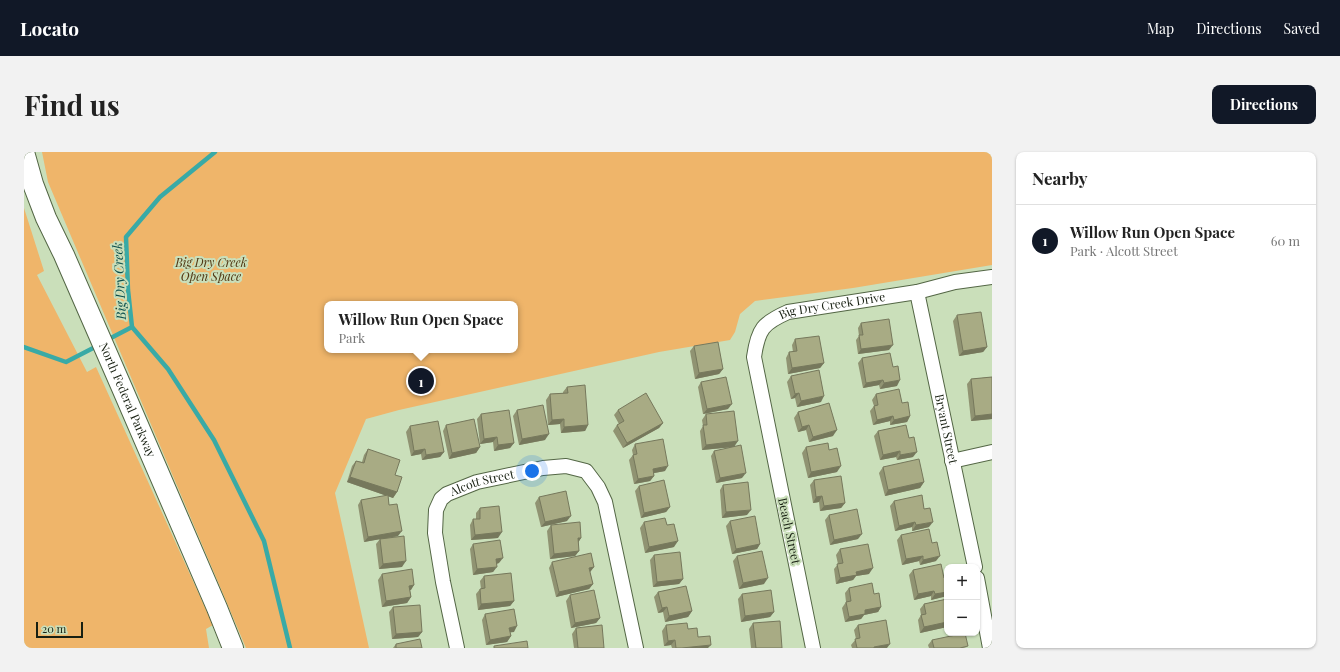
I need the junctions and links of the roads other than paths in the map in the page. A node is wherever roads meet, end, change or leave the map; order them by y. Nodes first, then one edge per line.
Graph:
1 (24, 152) edge
2 (992, 277) edge
3 (917, 292) junction
4 (765, 414) joint
5 (992, 452) edge
6 (952, 461) junction
7 (974, 564) edge
8 (980, 594) edge
9 (233, 648) edge
10 (457, 648) edge
11 (636, 648) edge
12 (813, 648) edge
13 (990, 648) edge

1 - 9 main road, North Federal Parkway
2 - 3 street, Big Dry Creek Drive
3 - 4 street, Big Dry Creek Drive
3 - 6 street, Bryant Street
4 - 12 street, Beach Street
5 - 6 street
6 - 7 street, Bryant Street
8 - 13 street
10 - 11 street, Alcott Street

